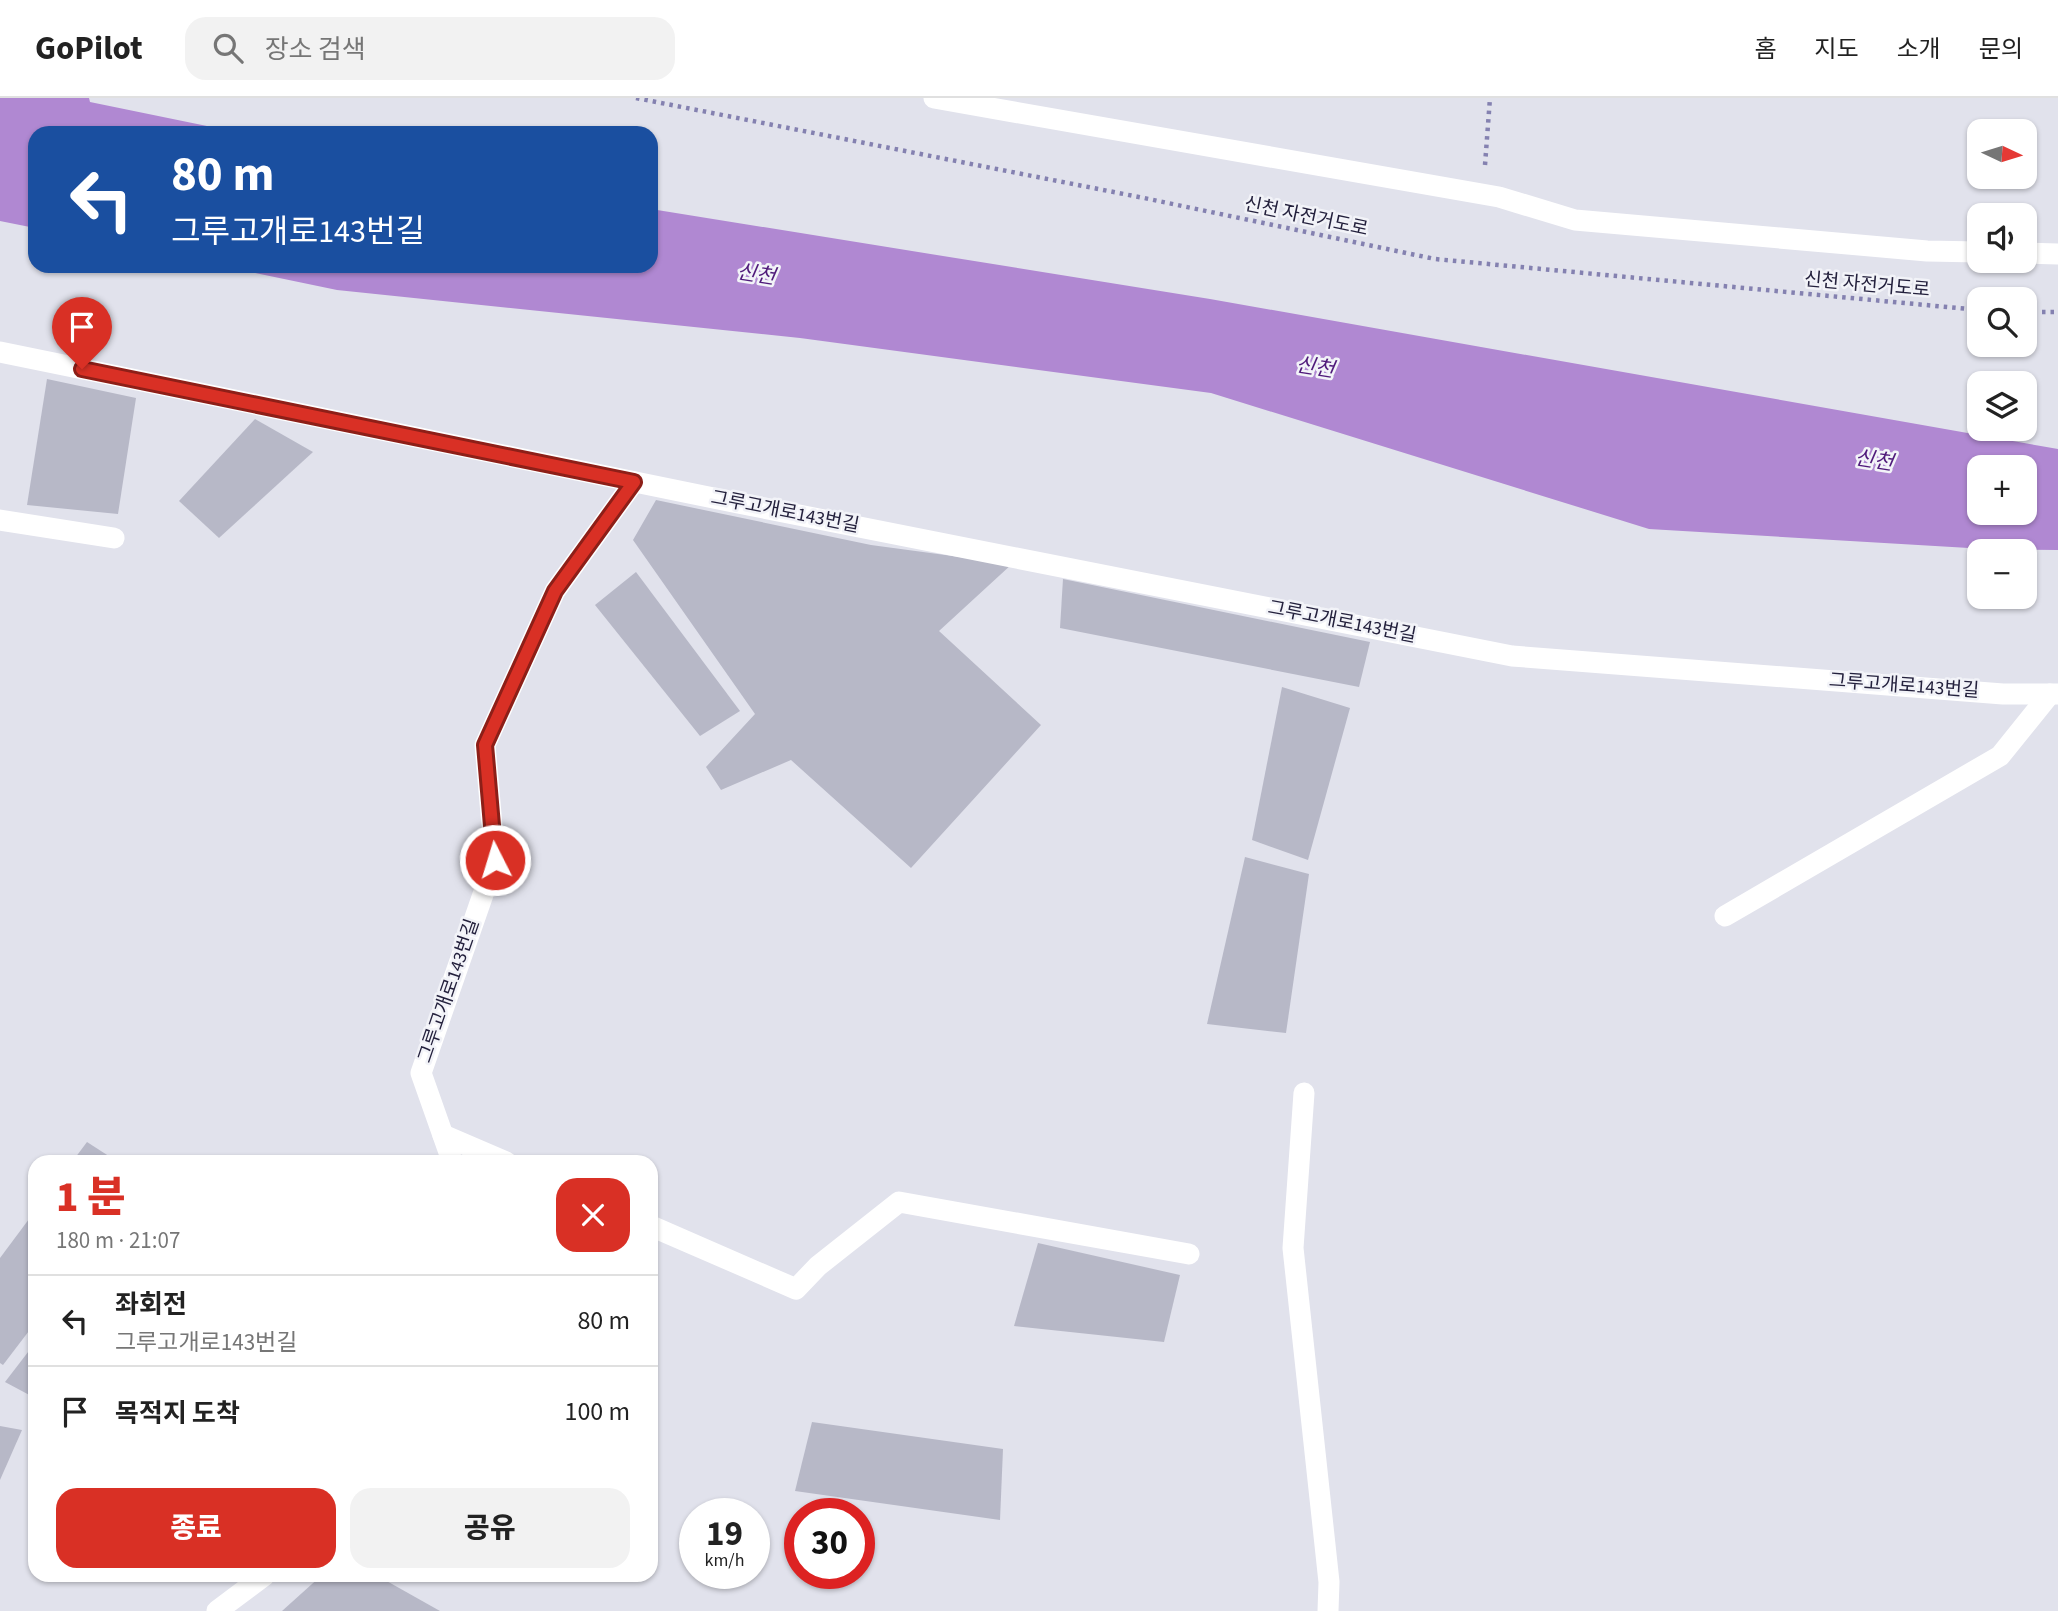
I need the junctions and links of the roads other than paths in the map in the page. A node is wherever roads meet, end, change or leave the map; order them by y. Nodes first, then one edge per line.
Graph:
1 (934, 98) edge
2 (1967, 252) edge
3 (2037, 253) edge
4 (2058, 254) edge
5 (0, 352) edge
6 (634, 482) junction
7 (0, 520) edge
8 (114, 538) dead end
9 (2054, 694) edge
10 (1725, 916) dead end
11 (1304, 1093) dead end
12 (443, 1135) junction
13 (450, 1155) edge
14 (490, 1155) edge
15 (658, 1229) edge
16 (1189, 1254) dead end
17 (256, 1582) edge
18 (217, 1611) edge
19 (1328, 1611) edge

1 - 2 street
3 - 4 street
5 - 6 street, 그루고개로143번길
6 - 9 street, 그루고개로143번길
6 - 12 street, 그루고개로143번길
7 - 8 street
9 - 10 street
11 - 19 street
12 - 13 street, 그루고개로143번길
12 - 14 street
15 - 16 street
17 - 18 street

